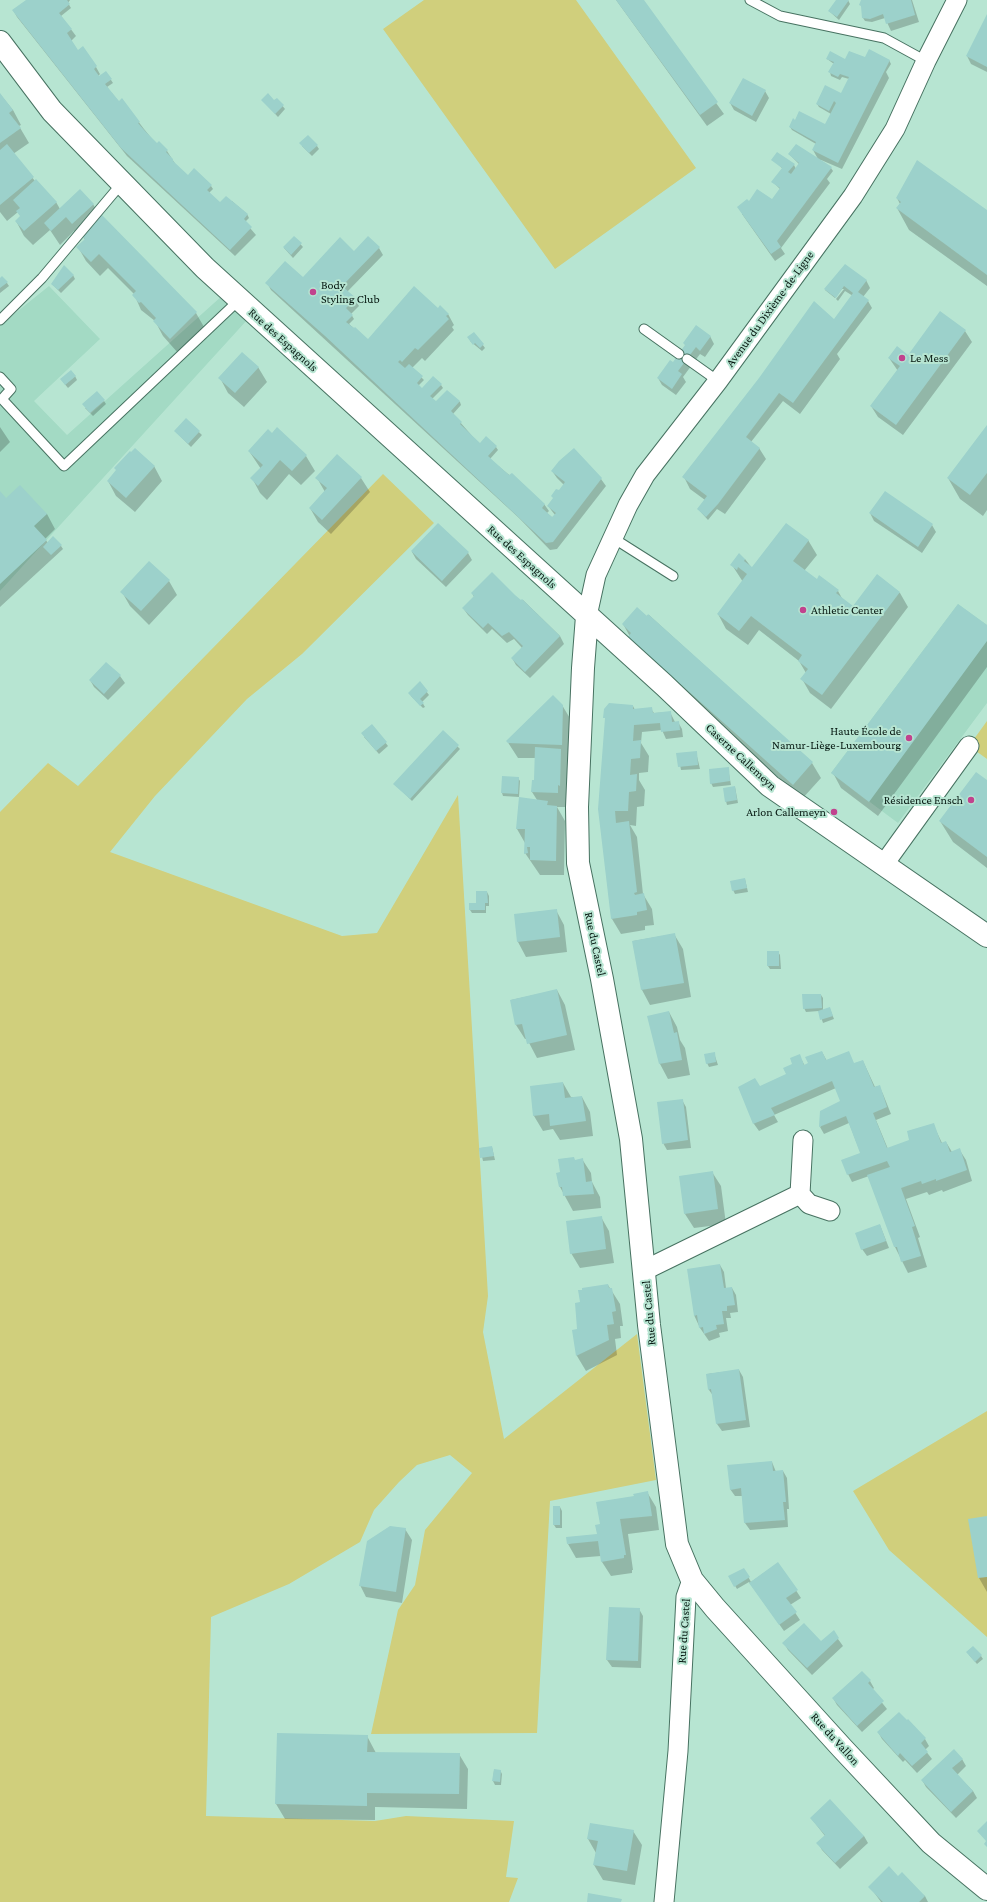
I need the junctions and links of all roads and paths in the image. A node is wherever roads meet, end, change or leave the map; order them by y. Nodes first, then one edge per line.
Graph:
1 (750, 0) edge
2 (957, 0) edge
3 (0, 42) edge
4 (926, 61) junction
5 (122, 183) junction
6 (239, 300) junction
7 (0, 320) edge
8 (644, 329) dead end
9 (0, 378) edge
10 (718, 381) junction
11 (613, 538) junction
12 (673, 576) dead end
13 (587, 616) junction
14 (969, 746) dead end
15 (884, 864) junction
16 (987, 936) edge
17 (803, 1140) dead end
18 (800, 1194) junction
19 (830, 1211) dead end
20 (645, 1270) junction
21 (692, 1580) junction
22 (987, 1889) edge
23 (664, 1902) edge

1 - 4 lane
2 - 4 street, Avenue du Dixième-de-Ligne
3 - 5 street, Rue des Espagnols
4 - 10 street, Avenue du Dixième-de-Ligne
5 - 6 street, Rue des Espagnols
5 - 7 lane
6 - 9 lane
6 - 13 street, Rue des Espagnols
8 - 10 lane
10 - 11 street, Avenue du Dixième-de-Ligne
11 - 12 lane
11 - 13 street, Avenue du Dixième-de-Ligne
13 - 15 street, Caserne Callemeyn
13 - 20 street, Rue du Castel
14 - 15 street
15 - 16 street, Caserne Callemeyn
17 - 18 street
18 - 19 street
18 - 20 street, Rue du Castel
20 - 21 street, Rue du Castel
21 - 22 street, Rue du Vallon
21 - 23 street, Rue du Castel

